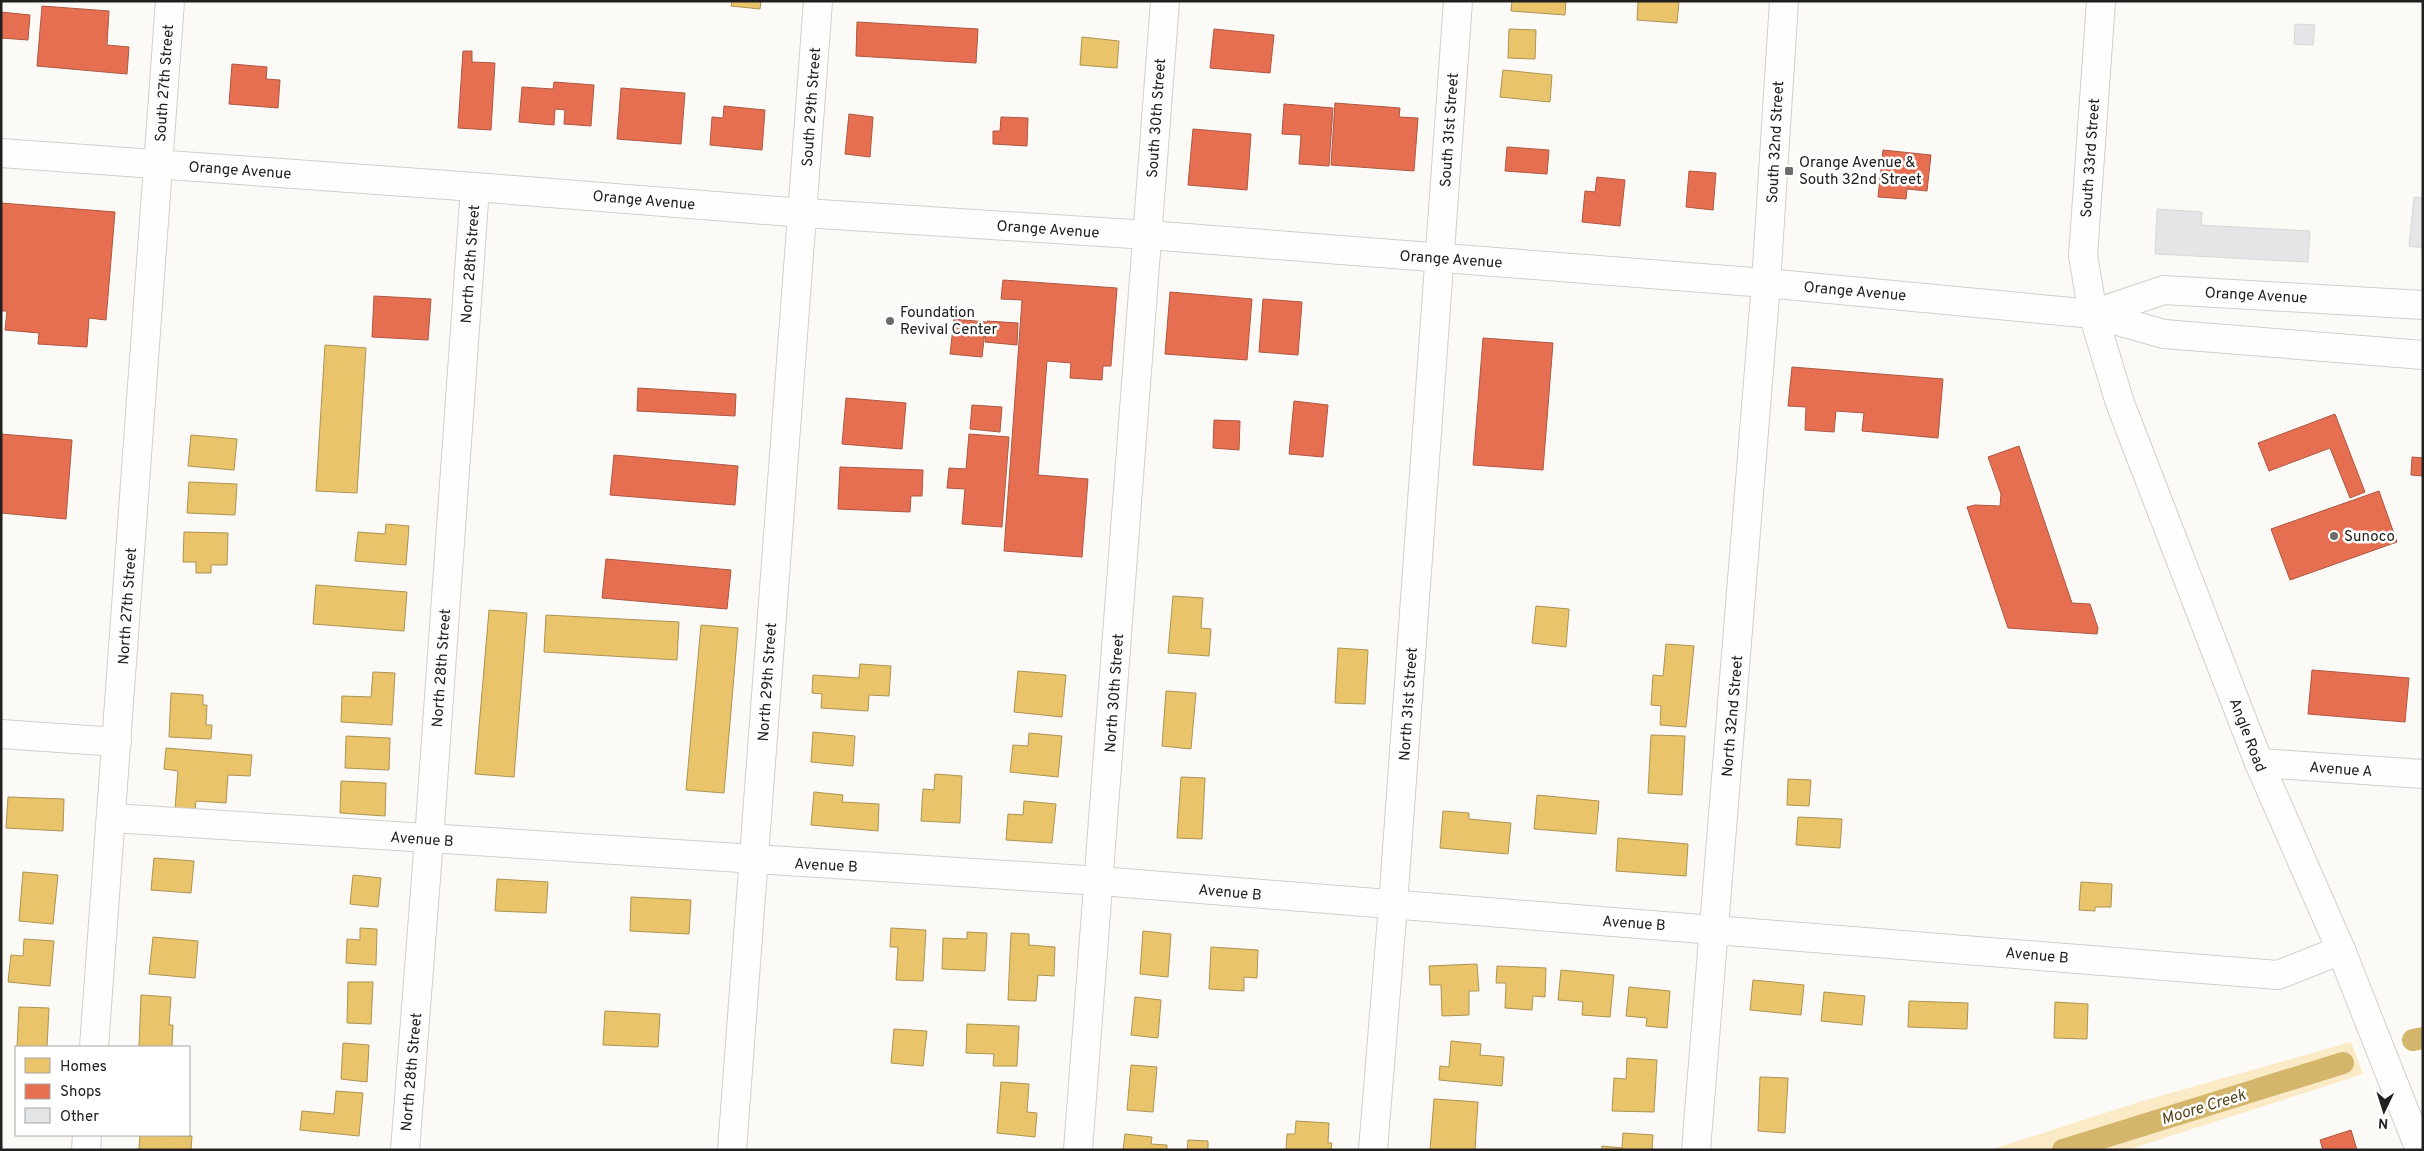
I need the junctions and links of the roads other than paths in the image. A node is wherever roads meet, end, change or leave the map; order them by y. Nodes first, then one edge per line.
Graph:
1 (170, 1) edge
2 (818, 1) edge
3 (1165, 1) edge
4 (1458, 1) edge
5 (1784, 1) edge
6 (2101, 1) edge
7 (1, 153) edge
8 (158, 165) junction
9 (475, 187) junction
10 (804, 214) junction
11 (1148, 235) junction
12 (1440, 258) junction
13 (1766, 283) junction
14 (2423, 305) edge
15 (2093, 314) junction
16 (2423, 355) edge
17 (1, 734) edge
18 (117, 742) junction
19 (2258, 763) junction
20 (2423, 774) edge
21 (113, 818) junction
22 (429, 839) junction
23 (754, 860) junction
24 (1100, 881) junction
25 (1393, 905) junction
26 (1715, 929) junction
27 (2341, 950) junction
28 (94, 1046) edge
29 (88, 1136) edge
30 (86, 1150) edge
31 (404, 1150) edge
32 (732, 1150) edge
33 (1078, 1150) edge
34 (1372, 1150) edge
35 (1696, 1150) edge
36 (2420, 1150) edge

1 - 8 street, South 27th Street
2 - 10 street, South 29th Street
3 - 11 street, South 30th Street
4 - 12 street, South 31st Street
5 - 13 street, South 32nd Street
6 - 15 street, South 33rd Street
7 - 8 street, Orange Avenue
8 - 9 street, Orange Avenue
8 - 18 street, North 27th Street
9 - 10 street, Orange Avenue
9 - 22 street, North 28th Street
10 - 11 street, Orange Avenue
10 - 23 street, North 29th Street
11 - 12 street, Orange Avenue
11 - 24 street, North 30th Street
12 - 13 street, Orange Avenue
12 - 25 street, North 31st Street
13 - 15 street, Orange Avenue
13 - 26 street, North 32nd Street
14 - 15 street, Orange Avenue
15 - 16 street, Orange Avenue
15 - 19 street, Angle Road
17 - 18 street
18 - 21 street, North 27th Street
19 - 20 street, Avenue A
19 - 27 street, Angle Road
21 - 22 street, Avenue B
21 - 28 street, North 27th Street
22 - 23 street, Avenue B
22 - 31 street, North 28th Street
23 - 24 street, Avenue B
23 - 32 street, North 29th Street
24 - 25 street, Avenue B
24 - 33 street, North 30th Street
25 - 26 street, Avenue B
25 - 34 street, North 31st Street
26 - 27 street, Avenue B
26 - 35 street, North 32nd Street
27 - 36 street, Angle Road
29 - 30 street

